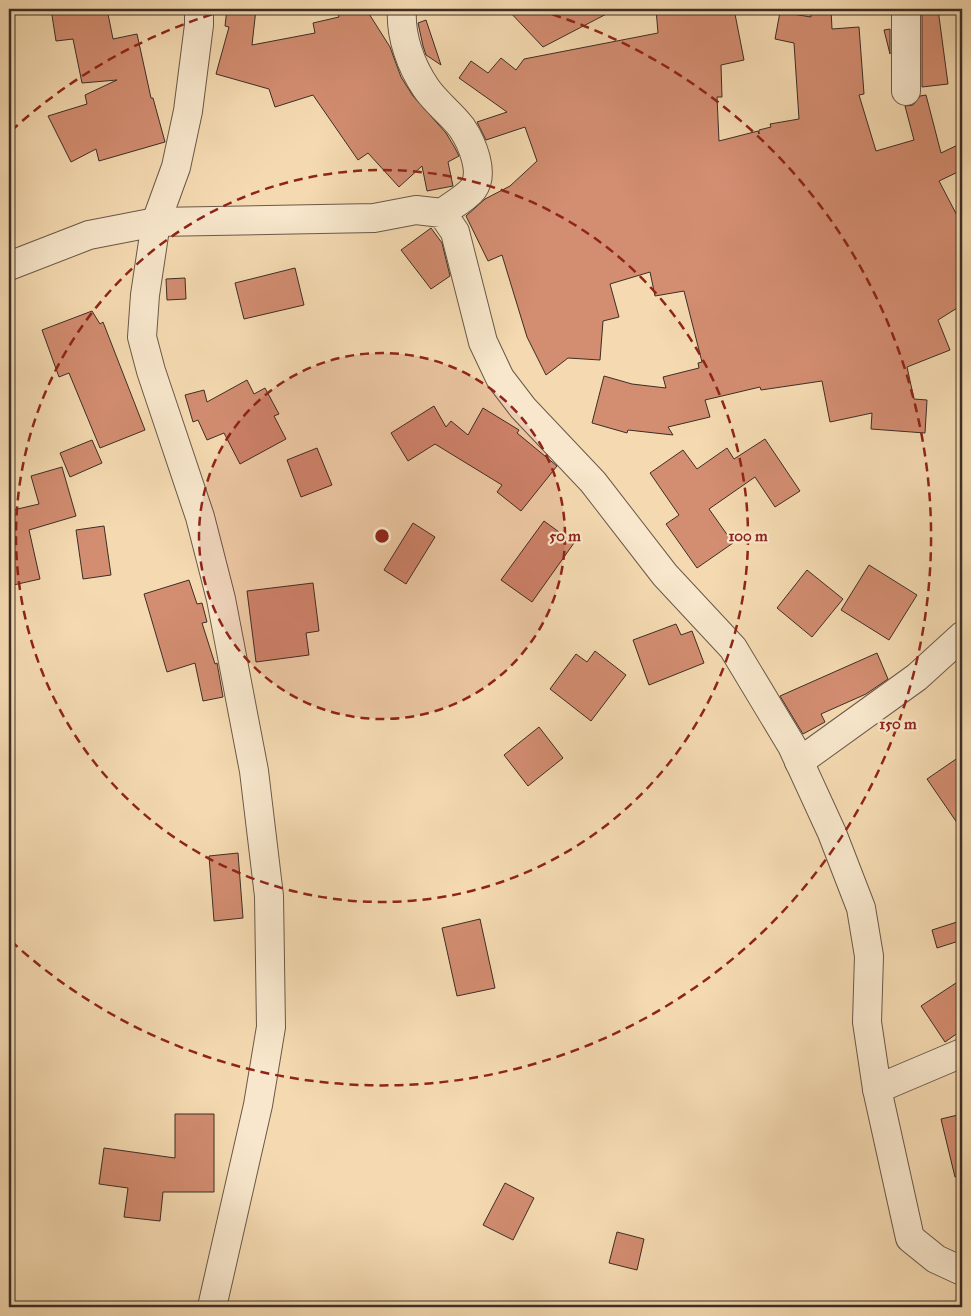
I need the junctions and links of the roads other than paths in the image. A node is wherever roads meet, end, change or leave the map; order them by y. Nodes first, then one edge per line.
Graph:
1 (199, 9) edge
2 (402, 9) edge
3 (906, 9) edge
4 (906, 91) dead end
5 (442, 213) junction
6 (156, 222) junction
7 (9, 266) edge
8 (962, 636) edge
9 (799, 762) junction
10 (962, 1053) edge
11 (877, 1089) junction
12 (962, 1271) edge
13 (212, 1307) edge

1 - 6 street
2 - 5 street
3 - 4 street
5 - 6 street
5 - 9 street
6 - 7 street
6 - 13 street
8 - 9 street
9 - 11 street
10 - 11 street
11 - 12 street

